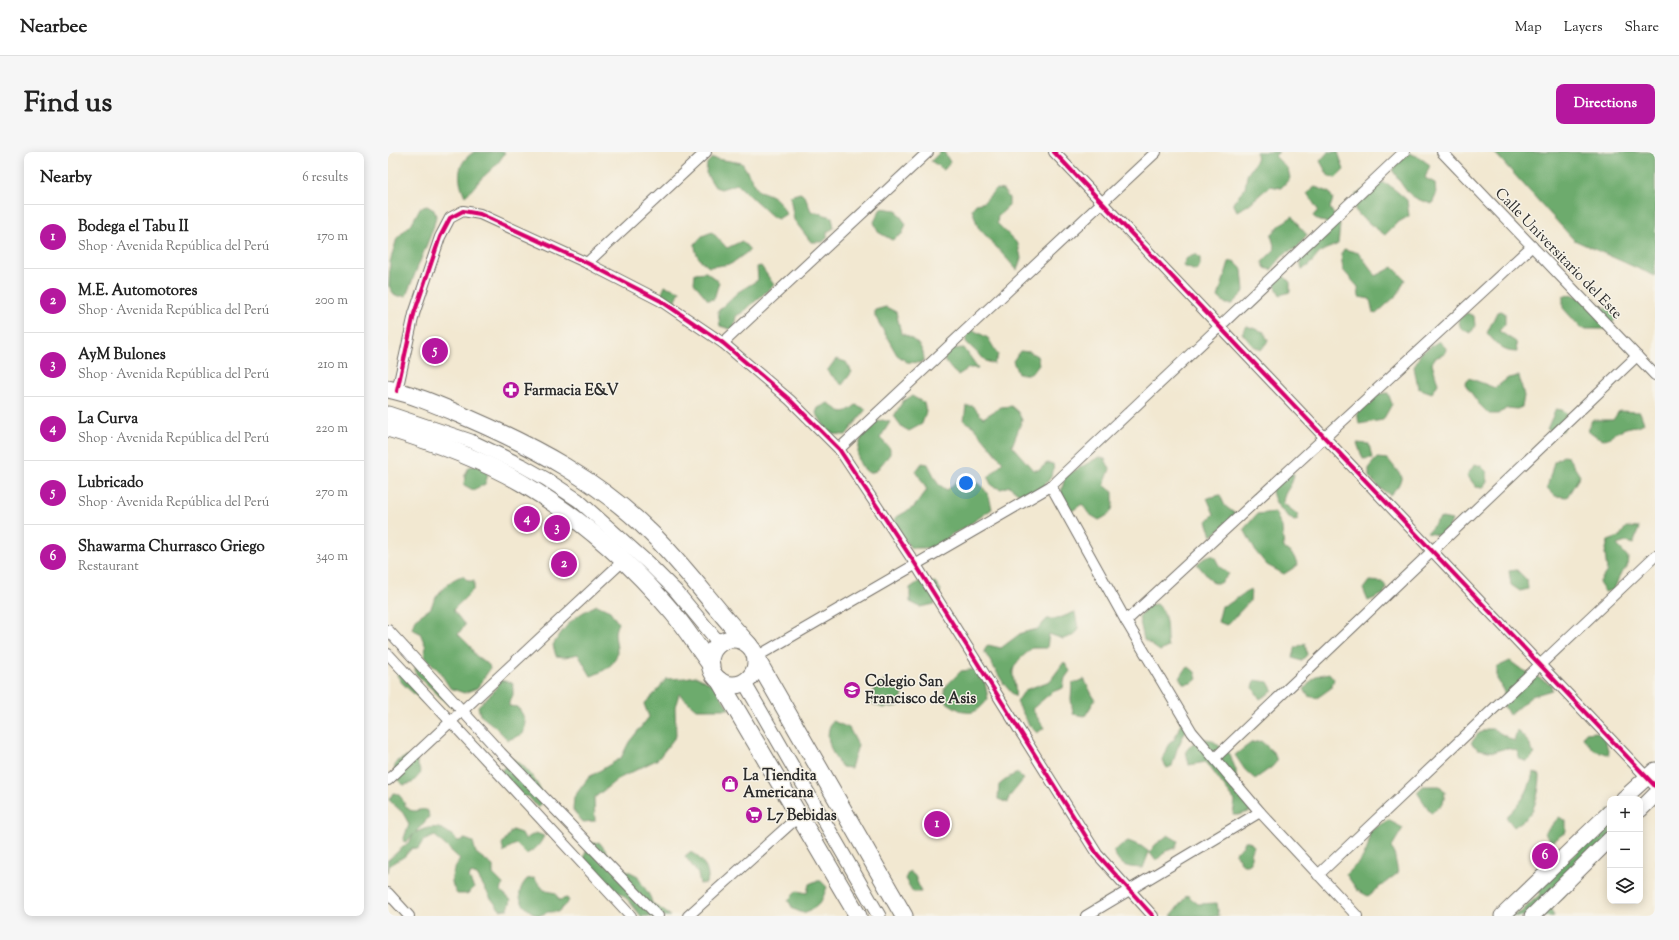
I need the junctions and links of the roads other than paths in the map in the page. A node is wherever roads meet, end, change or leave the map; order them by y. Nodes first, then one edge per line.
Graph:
1 (706, 152) edge
2 (928, 152) edge
3 (1054, 152) edge
4 (1156, 152) edge
5 (1404, 152) edge
6 (1442, 152) edge
7 (1102, 203) junction
8 (1532, 246) junction
9 (587, 263) junction
10 (1220, 326) junction
11 (723, 343) junction
12 (1637, 356) junction
13 (1655, 375) edge
14 (392, 390) edge
15 (388, 413) edge
16 (388, 428) edge
17 (1326, 438) junction
18 (839, 450) junction
19 (1051, 486) junction
20 (1432, 551) junction
21 (1655, 556) edge
22 (623, 561) junction
23 (916, 565) junction
24 (1126, 621) junction
25 (388, 630) edge
26 (720, 644) junction
27 (388, 654) edge
28 (754, 654) junction
29 (1541, 664) junction
30 (715, 672) junction
31 (744, 682) junction
32 (463, 710) junction
33 (450, 722) junction
34 (1215, 758) junction
35 (1652, 778) edge
36 (388, 780) edge
37 (1655, 795) edge
38 (1627, 796) edge
39 (1643, 807) edge
40 (1260, 812) junction
41 (1607, 815) edge
42 (799, 816) junction
43 (1607, 842) edge
44 (1318, 875) junction
45 (1129, 891) junction
46 (388, 893) edge
47 (410, 916) edge
48 (631, 916) edge
49 (658, 916) edge
50 (688, 916) edge
51 (858, 916) edge
52 (879, 916) edge
53 (904, 916) edge
54 (1086, 916) edge
55 (1153, 916) edge
56 (1357, 916) edge
57 (1502, 916) edge
58 (1532, 916) edge

1 - 9 street
2 - 11 street
3 - 7 street
4 - 7 street
5 - 10 street
6 - 8 street, Calle Universitario del Este
7 - 10 street
7 - 18 street
8 - 12 street, Calle Universitario del Este
8 - 17 street
9 - 11 street
9 - 14 street
10 - 17 street
10 - 19 street
11 - 18 street
12 - 13 street, Calle Universitario del Este
12 - 20 street
14 - 28 highway
15 - 26 street
16 - 22 highway
17 - 20 street
17 - 24 street
18 - 23 street
19 - 23 street
19 - 24 street
20 - 29 street
20 - 34 street
21 - 29 street
22 - 30 highway
22 - 32 street
23 - 28 street
23 - 45 street
24 - 34 street
25 - 32 street
26 - 28 highway
26 - 30 highway
27 - 33 street
28 - 31 highway
28 - 53 highway
29 - 35 street
29 - 44 street
30 - 31 highway
30 - 42 highway
31 - 52 street
32 - 33 street
32 - 49 street
33 - 36 street
33 - 48 street
34 - 40 street
35 - 38 main road
37 - 39 main road
40 - 44 street
40 - 45 street
41 - 57 main road
42 - 50 street
42 - 51 highway
43 - 58 main road
44 - 56 street
45 - 54 street
45 - 55 street
46 - 47 street

